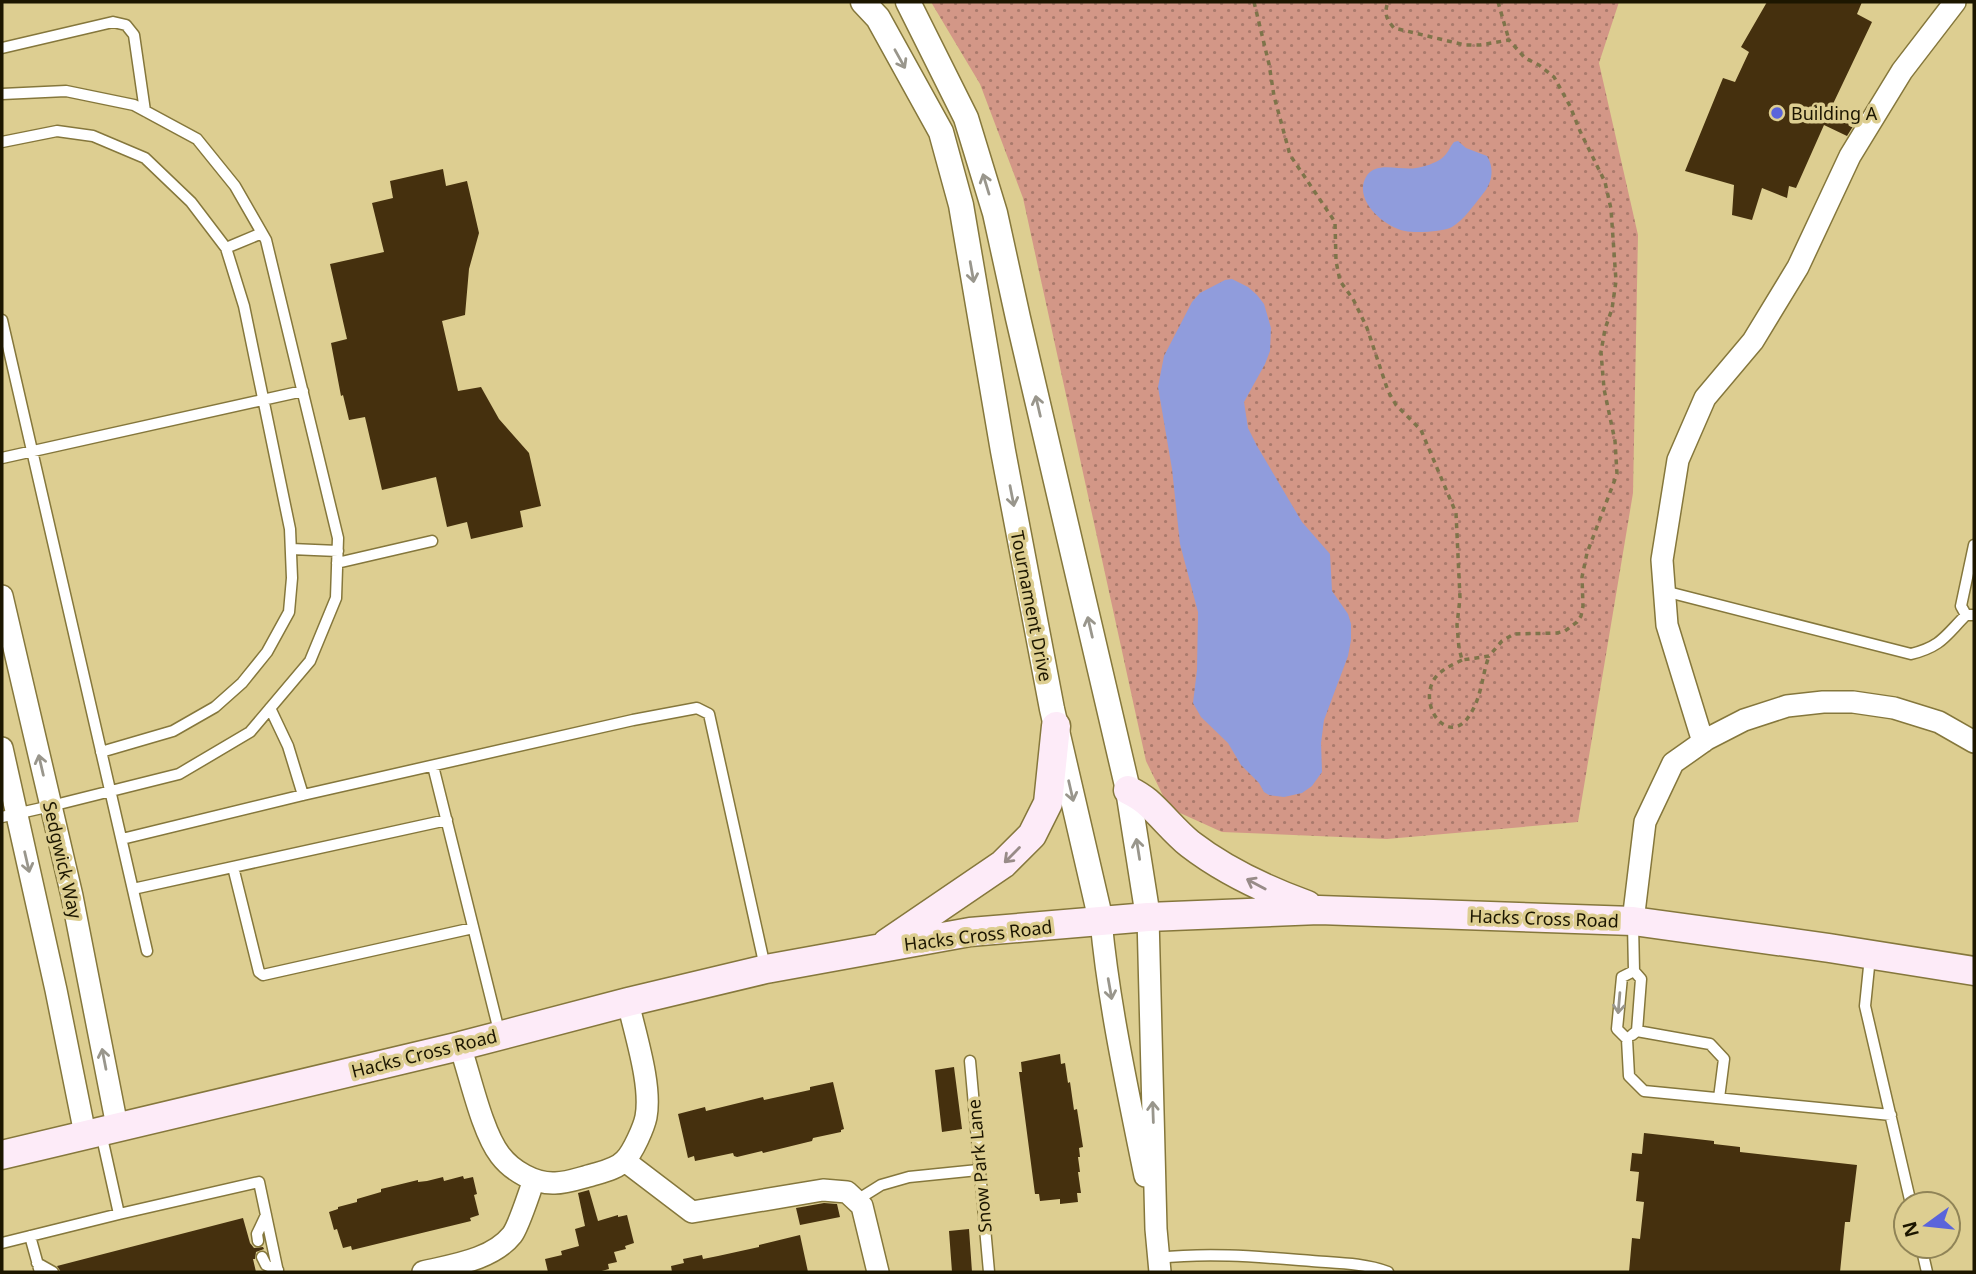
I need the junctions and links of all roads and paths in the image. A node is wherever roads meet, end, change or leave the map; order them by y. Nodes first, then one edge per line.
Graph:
1 (863, 2) edge
2 (908, 2) edge
3 (1254, 2) edge
4 (1388, 2) edge
5 (1498, 2) edge
6 (1955, 2) edge
7 (1509, 40) junction
8 (2, 48) edge
9 (2, 94) edge
10 (145, 111) junction
11 (2, 142) edge
12 (262, 233) junction
13 (226, 248) junction
14 (2, 320) edge
15 (303, 391) junction
16 (264, 399) junction
17 (32, 451) junction
18 (2, 457) edge
19 (432, 541) dead end
20 (1974, 545) edge
21 (291, 549) junction
22 (338, 551) junction
23 (337, 563) junction
24 (1664, 591) junction
25 (2, 596) edge
26 (1970, 615) edge
27 (1489, 656) junction
28 (1462, 660) junction
29 (270, 708) junction
30 (1056, 726) junction
31 (1703, 742) junction
32 (1974, 742) edge
33 (2, 748) edge
34 (101, 752) junction
35 (433, 766) junction
36 (1128, 790) junction
37 (110, 792) junction
38 (303, 795) junction
39 (51, 806) junction
40 (9, 815) edge
41 (447, 820) junction
42 (122, 839) junction
43 (233, 867) junction
44 (133, 889) junction
45 (1319, 910) junction
46 (1148, 917) junction
47 (1101, 921) junction
48 (1633, 921) junction
49 (473, 928) junction
50 (878, 949) junction
51 (147, 951) dead end
52 (1870, 955) junction
53 (766, 969) junction
54 (1634, 971) junction
55 (1974, 971) edge
56 (628, 1002) junction
57 (1637, 1031) junction
58 (500, 1035) junction
59 (1626, 1039) junction
60 (460, 1046) junction
61 (971, 1060) dead end
62 (1719, 1098) junction
63 (1891, 1115) junction
64 (101, 1130) junction
65 (2, 1155) edge
66 (625, 1161) junction
67 (978, 1170) junction
68 (534, 1180) junction
69 (1908, 1190) edge
70 (857, 1200) junction
71 (119, 1214) junction
72 (266, 1215) junction
73 (1156, 1229) junction
74 (30, 1236) junction
75 (258, 1241) dead end
76 (2, 1243) edge
77 (262, 1257) dead end
78 (1160, 1265) edge
79 (38, 1268) edge
80 (278, 1271) edge
81 (53, 1272) edge
82 (423, 1272) edge
83 (878, 1272) edge
84 (989, 1272) edge
85 (1388, 1272) edge

1 -> 30 street, Tournament Drive
36 -> 2 street, Tournament Drive
3 - 28 path
4 - 7 path
5 - 7 path
6 - 24 street
7 - 27 path
8 - 10 lane
9 - 10 lane
10 - 12 lane
11 - 13 lane
12 - 13 lane
12 - 15 lane
13 - 16 lane
14 - 17 lane
15 - 16 lane
15 - 22 lane
16 - 17 lane
16 - 21 lane
17 - 18 lane
17 - 34 lane
19 - 23 lane
20 - 26 lane
21 - 22 lane
21 - 34 lane
22 - 23 lane
23 - 29 lane
24 - 26 lane
24 - 31 street
39 -> 25 street, Sedgwick Way
27 - 28 path
27 - 28 path
29 - 37 lane
29 - 38 lane
30 -> 47 street, Tournament Drive
30 -> 50 main road
31 - 32 street
31 - 48 street
33 - 40 street, Sedgwick Way
34 - 37 lane
35 - 38 lane
35 - 41 lane
35 - 53 lane
45 -> 36 main road
46 -> 36 street, Tournament Drive
37 - 39 lane
37 - 42 lane
38 - 42 lane
39 - 40 lane
64 -> 39 street, Sedgwick Way
40 -> 64 street, Sedgwick Way
41 - 43 lane
41 - 49 lane
42 - 44 lane
43 - 44 lane
43 - 49 lane
44 - 51 lane
45 - 46 main road, Hacks Cross Road
45 - 48 main road, Hacks Cross Road
46 - 47 main road, Hacks Cross Road
73 -> 46 street, Tournament Drive
47 - 50 main road, Hacks Cross Road
47 -> 73 street, Tournament Drive
48 - 52 main road, Hacks Cross Road
48 - 54 lane
49 - 58 lane
50 - 53 main road, Hacks Cross Road
52 - 55 main road, Hacks Cross Road
52 - 63 lane
53 - 56 main road, Hacks Cross Road
54 - 57 lane
54 -> 59 lane
56 - 58 main road, Hacks Cross Road
56 - 66 street
57 - 59 lane
57 - 62 lane
58 - 60 main road, Hacks Cross Road
59 - 62 lane
60 - 64 main road, Hacks Cross Road
60 - 68 street
61 - 67 lane, Snow Park Lane
62 - 63 lane
63 - 69 lane
64 - 65 main road, Hacks Cross Road
64 - 71 lane
66 - 68 street
66 - 70 street
67 - 70 lane
67 - 84 lane, Snow Park Lane
68 - 82 street
70 - 83 street
71 - 72 lane
71 - 74 lane
72 - 75 lane
72 - 80 lane
73 - 78 street, Tournament Drive
74 - 76 lane
74 - 79 lane
77 - 80 lane
78 - 85 lane
79 - 81 lane

